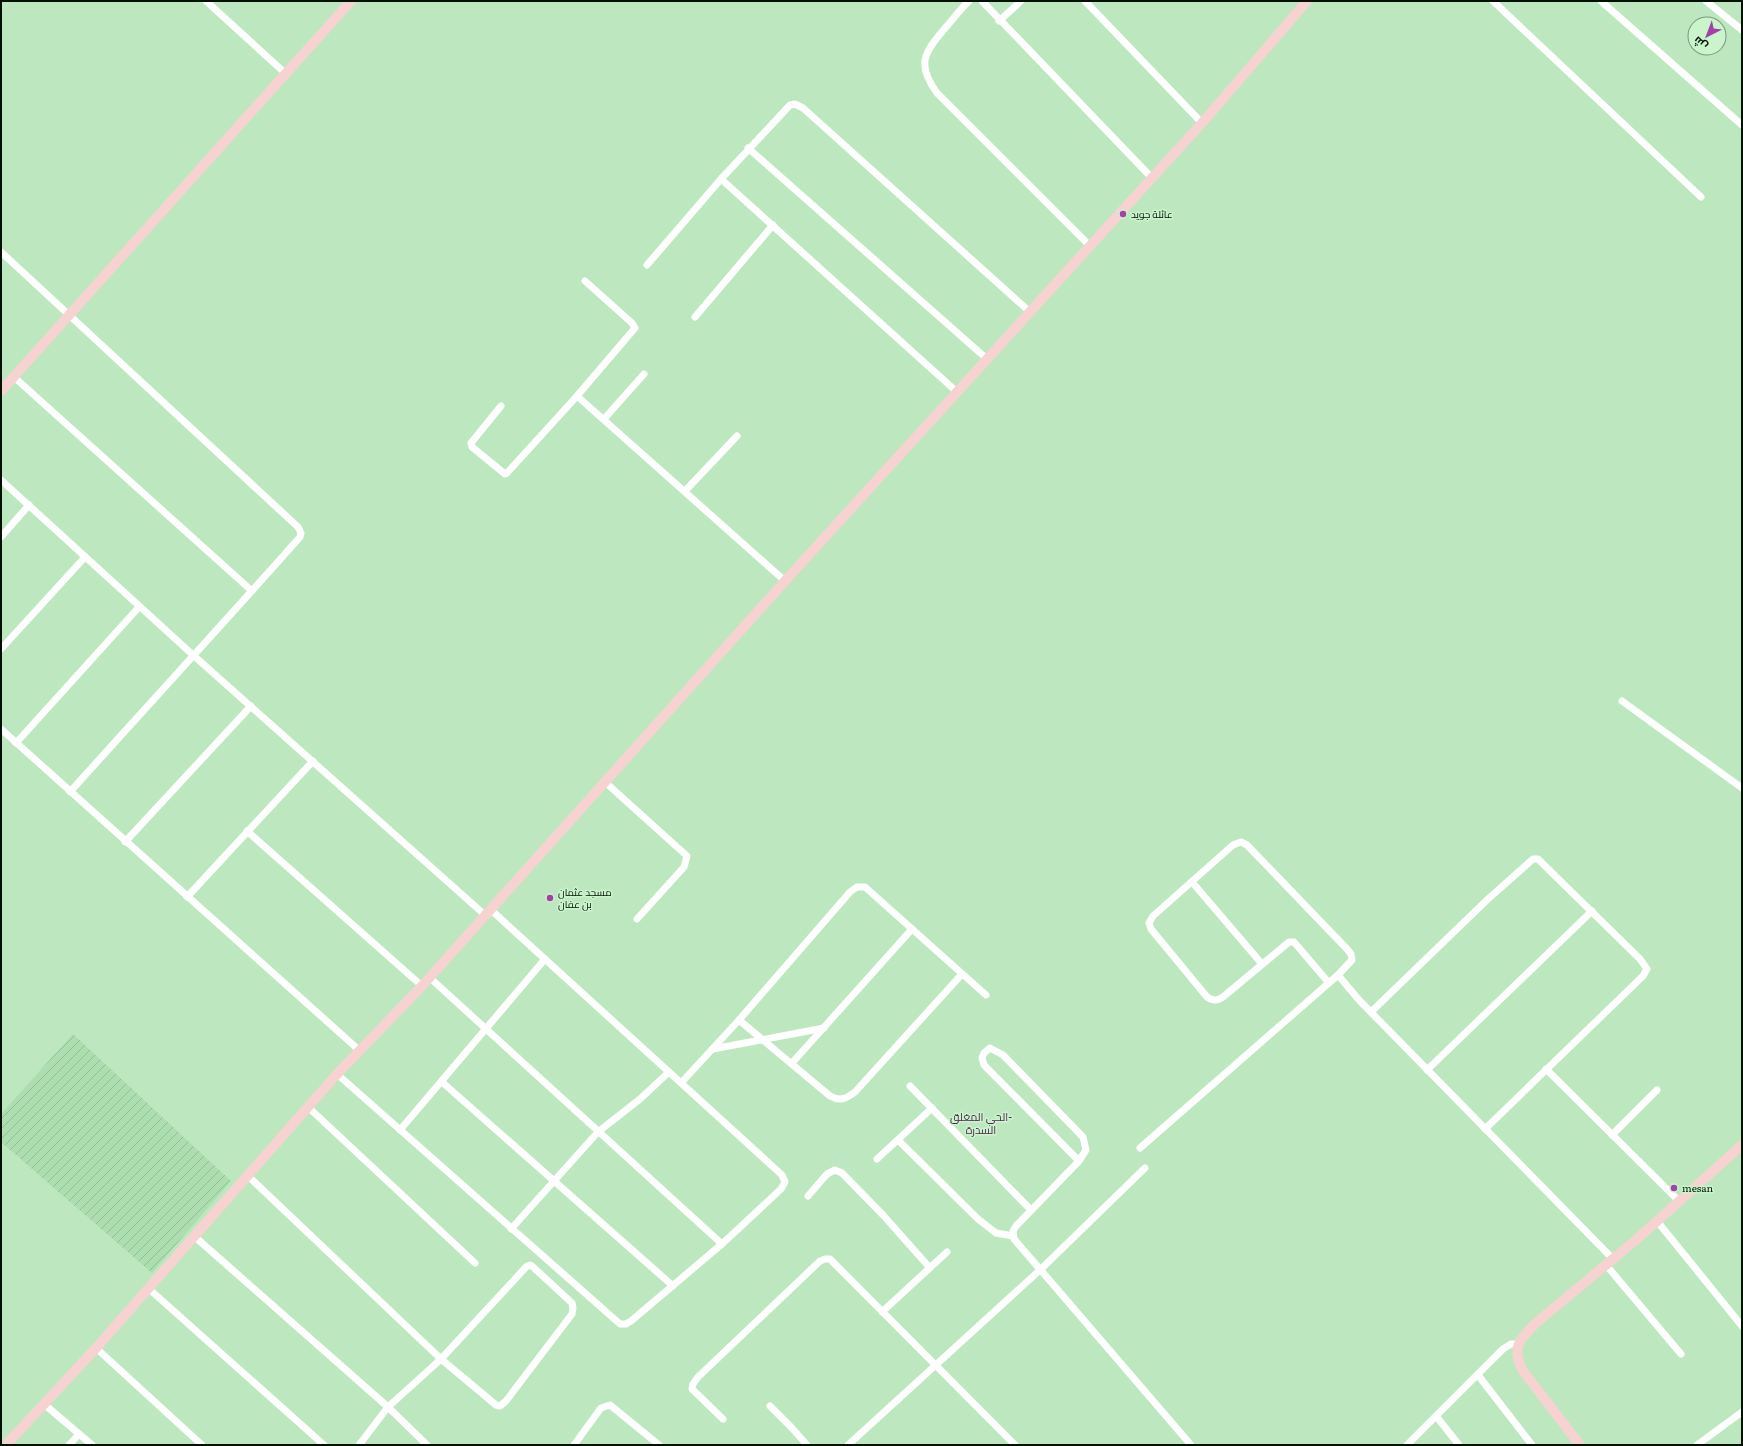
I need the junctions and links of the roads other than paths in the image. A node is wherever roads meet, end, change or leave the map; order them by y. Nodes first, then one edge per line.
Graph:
1 (206, 1) edge
2 (351, 1) edge
3 (968, 1) edge
4 (982, 1) edge
5 (1021, 1) edge
6 (1085, 1) edge
7 (1307, 1) edge
8 (1493, 1) edge
9 (1601, 1) edge
10 (1706, 1) edge
11 (999, 21) junction
12 (1742, 30) edge
13 (285, 73) junction
14 (1202, 123) junction
15 (1742, 125) edge
16 (748, 148) junction
17 (1152, 178) junction
18 (721, 179) junction
19 (1701, 197) dead end
20 (773, 225) junction
21 (1090, 246) junction
22 (1, 252) edge
23 (647, 265) dead end
24 (585, 281) dead end
25 (1030, 312) junction
26 (69, 316) junction
27 (694, 317) dead end
28 (987, 359) junction
29 (644, 374) dead end
30 (14, 377) junction
31 (1, 391) edge
32 (957, 392) junction
33 (577, 396) junction
34 (501, 406) dead end
35 (604, 419) junction
36 (737, 436) dead end
37 (1, 480) edge
38 (685, 491) junction
39 (29, 505) junction
40 (1, 536) edge
41 (86, 557) junction
42 (785, 581) junction
43 (252, 592) junction
44 (139, 607) junction
45 (1, 649) edge
46 (193, 655) junction
47 (1622, 701) dead end
48 (250, 706) junction
49 (1, 729) edge
50 (16, 743) junction
51 (313, 761) junction
52 (605, 782) junction
53 (1742, 788) edge
54 (70, 792) junction
55 (247, 831) junction
56 (125, 842) junction
57 (1192, 882) junction
58 (187, 897) junction
59 (1592, 911) junction
60 (488, 912) junction
61 (637, 919) dead end
62 (912, 929) junction
63 (546, 959) junction
64 (1262, 964) junction
65 (962, 974) junction
66 (1338, 975) junction
67 (429, 977) junction
68 (1329, 983) junction
69 (422, 986) junction
70 (986, 995) dead end
71 (1371, 1012) junction
72 (739, 1020) junction
73 (824, 1028) junction
74 (486, 1030) junction
75 (763, 1040) junction
76 (713, 1049) junction
77 (360, 1051) junction
78 (792, 1063) junction
79 (1546, 1069) junction
80 (1427, 1070) junction
81 (669, 1072) junction
82 (338, 1074) junction
83 (442, 1082) junction
84 (681, 1083) junction
85 (910, 1086) dead end
86 (1657, 1090) dead end
87 (308, 1107) junction
88 (932, 1108) junction
89 (1485, 1129) junction
90 (400, 1130) junction
91 (598, 1132) junction
92 (1612, 1134) junction
93 (898, 1140) junction
94 (1742, 1145) edge
95 (1140, 1148) dead end
96 (877, 1159) dead end
97 (1079, 1161) junction
98 (1145, 1168) dead end
99 (248, 1176) junction
100 (553, 1181) junction
101 (808, 1196) dead end
102 (1679, 1201) junction
103 (1030, 1210) junction
104 (1657, 1221) junction
105 (511, 1229) junction
106 (194, 1236) junction
107 (1013, 1236) junction
108 (722, 1244) junction
109 (947, 1252) dead end
110 (1610, 1262) junction
111 (475, 1263) dead end
112 (930, 1268) junction
113 (1040, 1270) junction
114 (673, 1286) junction
115 (148, 1288) junction
116 (882, 1312) junction
117 (1742, 1326) edge
118 (1517, 1347) junction
119 (96, 1348) junction
120 (1681, 1354) dead end
121 (441, 1359) junction
122 (934, 1366) junction
123 (1478, 1375) junction
124 (44, 1404) junction
125 (770, 1406) dead end
126 (388, 1408) junction
127 (1742, 1412) edge
128 (1436, 1416) junction
129 (723, 1419) dead end
130 (79, 1434) junction
131 (1578, 1444) edge
132 (6, 1445) edge
133 (69, 1445) edge
134 (92, 1445) edge
135 (202, 1445) edge
136 (324, 1445) edge
137 (359, 1445) edge
138 (427, 1445) edge
139 (574, 1445) edge
140 (659, 1445) edge
141 (807, 1445) edge
142 (848, 1445) edge
143 (1015, 1445) edge
144 (1191, 1445) edge
145 (1407, 1445) edge
146 (1459, 1445) edge
147 (1532, 1445) edge
148 (1697, 1445) edge

1 - 13 street
2 - 13 street
3 - 21 street
4 - 11 street
5 - 11 street
6 - 14 street
7 - 14 street
8 - 19 street
9 - 15 street
10 - 12 street
11 - 17 street
13 - 26 street
14 - 17 street
16 - 18 street
16 - 25 street
16 - 28 street
17 - 21 street
18 - 20 street
18 - 23 street
20 - 27 street
20 - 32 street
21 - 25 street
22 - 26 street
24 - 33 street
25 - 28 street
26 - 30 street
26 - 43 street
28 - 32 street
29 - 35 street
30 - 31 street
30 - 43 street
32 - 42 street
33 - 34 street
33 - 35 street
35 - 38 street
36 - 38 street
37 - 39 street
38 - 42 street
39 - 40 street
39 - 41 street
41 - 44 street
41 - 45 street
42 - 52 street
43 - 46 street
44 - 46 street
44 - 50 street
46 - 48 street
46 - 54 street
47 - 53 street
48 - 51 street
48 - 56 street
49 - 50 street
50 - 54 street
51 - 55 street
51 - 60 street
52 - 60 street
52 - 61 street
54 - 56 street
55 - 58 street
55 - 69 street
56 - 58 street
57 - 64 street
57 - 64 street
57 - 66 street
58 - 77 street
59 - 71 street
59 - 79 street
59 - 80 street
60 - 63 street
60 - 67 street
62 - 65 street
62 - 72 street
62 - 73 street
63 - 74 street
63 - 81 street
64 - 68 street
65 - 70 street
65 - 78 street
66 - 68 street
66 - 71 street
67 - 69 street
67 - 74 street
68 - 95 street
69 - 77 street
71 - 80 street
72 - 75 street
72 - 76 street
73 - 75 street
73 - 78 street
74 - 83 street
74 - 91 street
75 - 76 street
75 - 78 street
76 - 84 street
77 - 82 street
79 - 89 street
79 - 92 street
80 - 89 street
81 - 84 street
81 - 91 street
82 - 87 street
82 - 90 street
83 - 90 street
83 - 100 street
84 - 108 street
85 - 88 street
86 - 92 street
87 - 99 street
87 - 111 street
88 - 93 street
88 - 103 street
89 - 110 street
90 - 105 street
91 - 100 street
91 - 108 street
92 - 102 street
93 - 96 street
93 - 107 street
94 - 102 street
97 - 97 street
97 - 103 street
98 - 113 street
99 - 106 street
99 - 121 street
100 - 105 street
100 - 114 street
101 - 112 street
102 - 104 street
103 - 107 street
104 - 110 street
104 - 117 street
105 - 114 street
106 - 115 street
106 - 126 street
107 - 113 street
108 - 114 street
109 - 112 street
110 - 118 street
110 - 120 street
112 - 116 street
113 - 122 street
113 - 144 street
115 - 119 street
115 - 136 street
116 - 122 street
116 - 129 street
118 - 123 street
118 - 131 street
119 - 124 street
119 - 135 street
121 - 121 street
121 - 126 street
122 - 142 street
122 - 143 street
123 - 128 street
123 - 147 street
124 - 130 street
124 - 132 street
125 - 141 street
126 - 137 street
126 - 138 street
127 - 148 street
128 - 145 street
128 - 146 street
130 - 133 street
130 - 134 street
139 - 140 street

